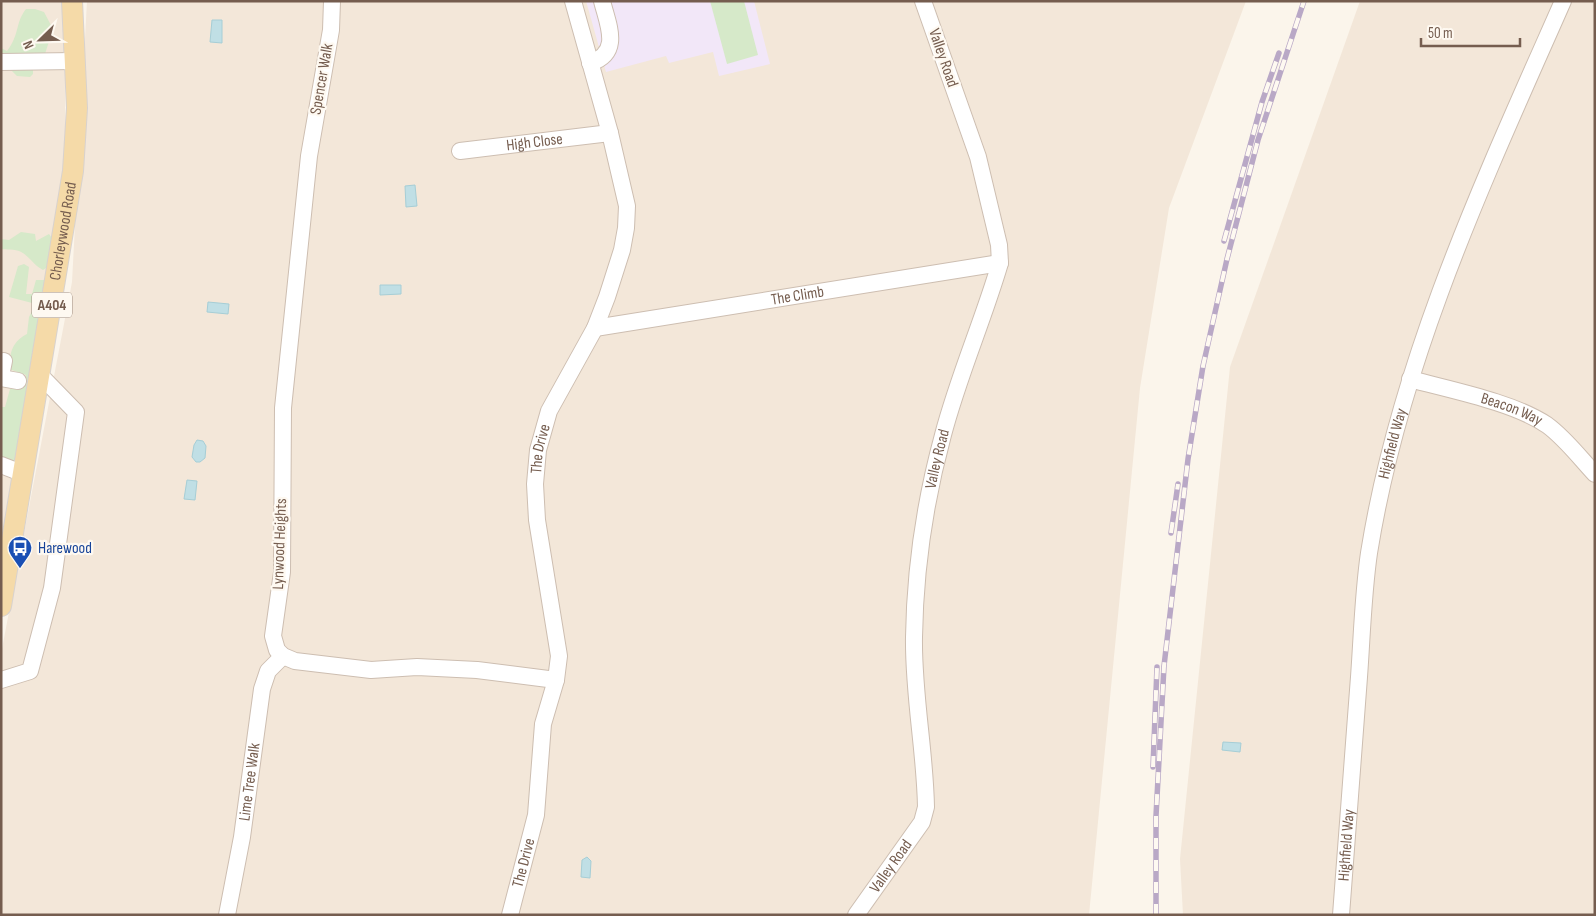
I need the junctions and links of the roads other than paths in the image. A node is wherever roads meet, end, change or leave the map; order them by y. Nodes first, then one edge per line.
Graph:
1 (72, 1) edge
2 (332, 1) edge
3 (573, 1) edge
4 (602, 1) edge
5 (923, 1) edge
6 (1563, 1) edge
7 (75, 61) junction
8 (1, 62) edge
9 (590, 63) junction
10 (610, 134) junction
11 (460, 151) dead end
12 (309, 156) joint
13 (1000, 263) junction
14 (595, 328) junction
15 (2, 372) edge
16 (40, 375) junction
17 (1410, 379) junction
18 (18, 381) dead end
19 (1, 465) edge
20 (24, 474) junction
21 (1595, 474) edge
22 (6, 555) edge
23 (1, 606) edge
24 (283, 656) junction
25 (1, 680) edge
26 (556, 680) junction
27 (227, 915) edge
28 (510, 915) edge
29 (856, 915) edge
30 (1341, 915) edge

1 - 7 main road, Chorleywood Road / A404
2 - 12 street, Spencer Walk
3 - 9 street, The Drive
4 - 9 street
5 - 13 street, Valley Road
6 - 17 street, Highfield Way
7 - 8 street
7 - 16 main road, Chorleywood Road / A404
9 - 10 street, The Drive
10 - 11 street, High Close
10 - 14 street, The Drive
12 - 24 street, Lynwood Heights
13 - 14 street, The Climb
13 - 29 street, Valley Road
14 - 26 street, The Drive
15 - 18 street
16 - 20 main road, Chorleywood Road / A404
16 - 25 street
17 - 21 street, Beacon Way
17 - 30 street, Highfield Way
19 - 20 street
20 - 22 main road, Chorleywood Road / A404
22 - 23 main road, Chorleywood Road / A404
24 - 26 street
24 - 27 street, Lime Tree Walk
26 - 28 street, The Drive

